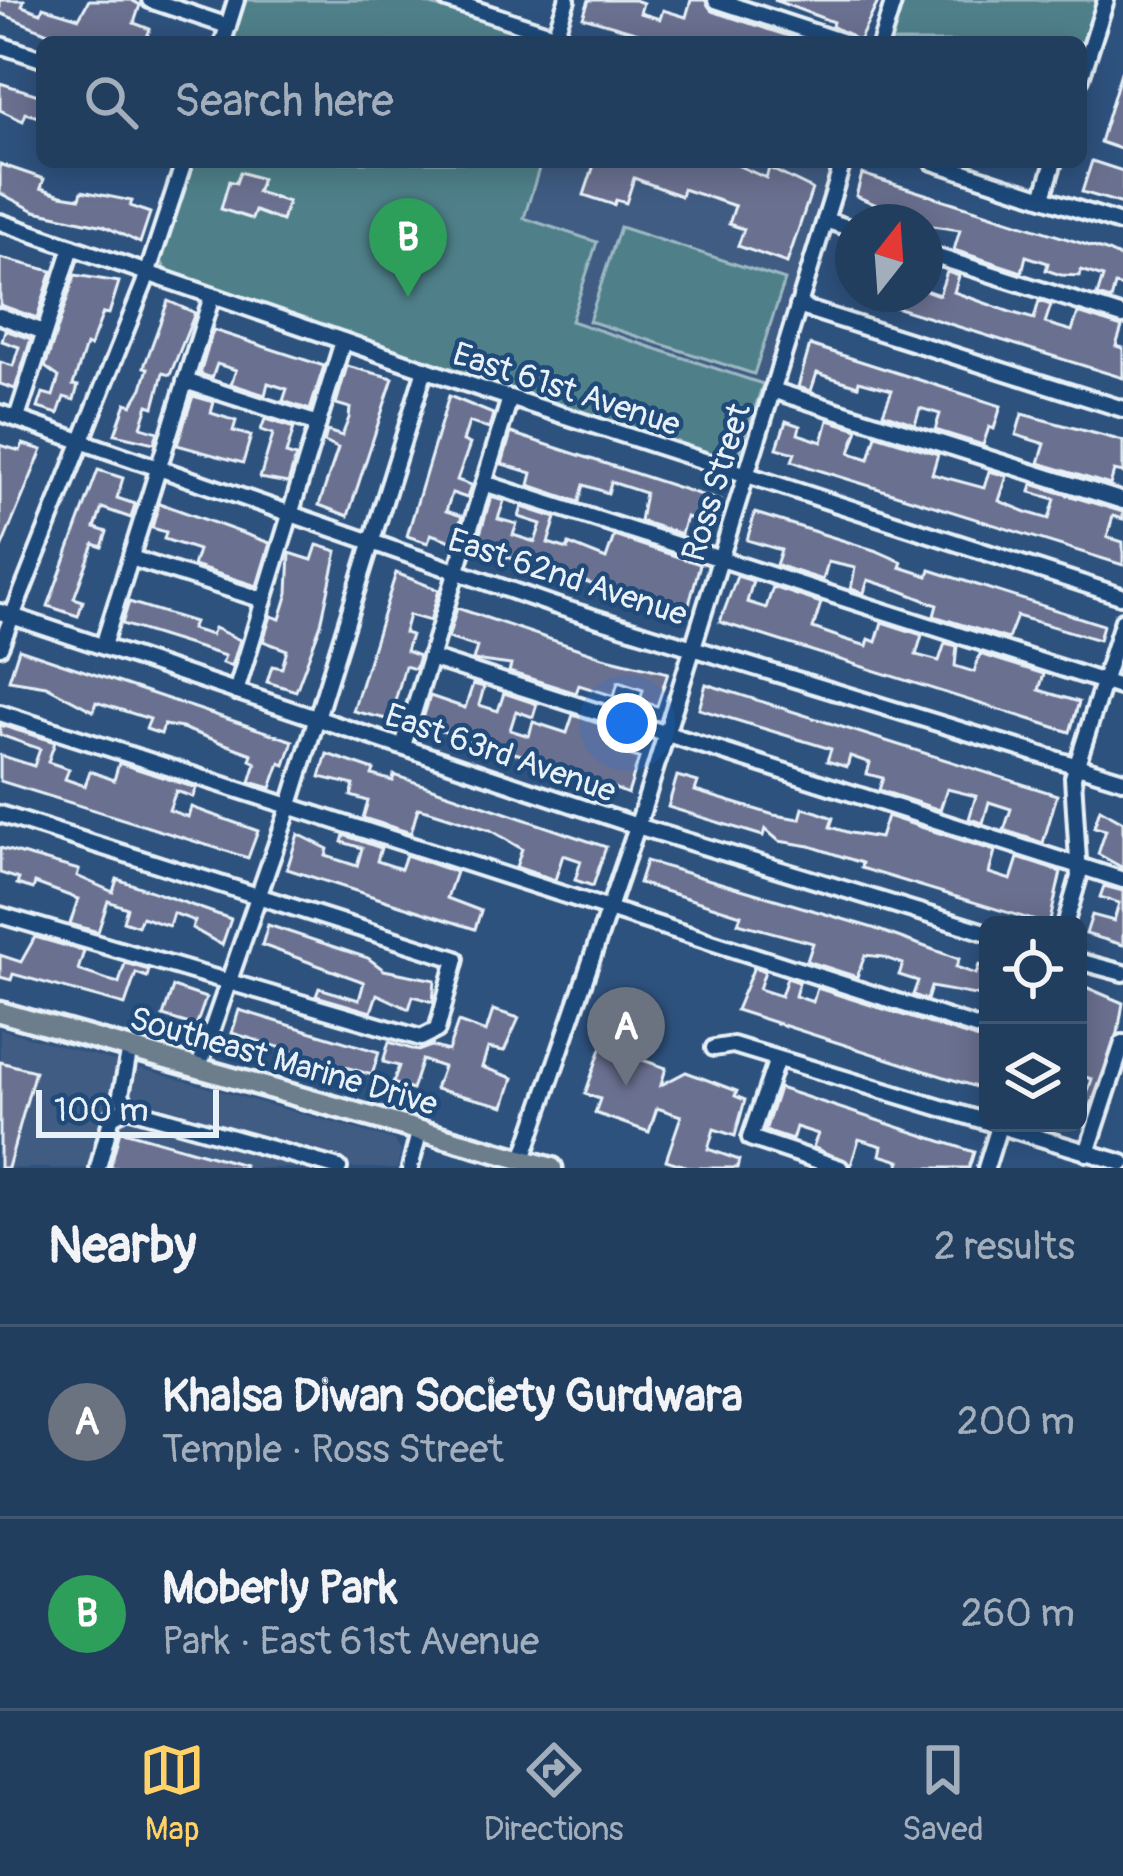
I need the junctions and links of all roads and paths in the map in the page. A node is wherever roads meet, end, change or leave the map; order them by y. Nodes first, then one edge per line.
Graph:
1 (150, 0) edge
2 (236, 0) edge
3 (447, 0) edge
4 (567, 0) edge
5 (716, 0) edge
6 (894, 0) edge
7 (1106, 0) edge
8 (228, 26) junction
9 (555, 35) junction
10 (225, 36) edge
11 (558, 36) edge
12 (825, 36) edge
13 (883, 36) edge
14 (0, 45) edge
15 (36, 57) edge
16 (1087, 59) edge
17 (182, 168) edge
18 (841, 168) edge
19 (952, 168) edge
20 (1052, 168) edge
21 (1043, 197) junction
22 (825, 220) junction
23 (0, 222) edge
24 (835, 224) edge
25 (1123, 224) edge
26 (72, 247) junction
27 (943, 259) edge
28 (148, 273) junction
29 (212, 296) junction
30 (798, 305) junction
31 (0, 316) edge
32 (1123, 316) edge
33 (44, 332) junction
34 (343, 341) junction
35 (424, 369) junction
36 (185, 381) junction
37 (772, 390) junction
38 (510, 398) junction
39 (1123, 409) edge
40 (0, 412) edge
41 (17, 418) junction
42 (318, 424) junction
43 (82, 442) junction
44 (159, 468) junction
45 (745, 476) junction
46 (484, 483) junction
47 (1123, 501) edge
48 (290, 512) junction
49 (372, 540) junction
50 (130, 558) junction
51 (720, 558) junction
52 (456, 569) junction
53 (1122, 598) edge
54 (264, 600) junction
55 (5, 614) edge
56 (1123, 620) edge
57 (694, 645) junction
58 (0, 646) edge
59 (103, 646) junction
60 (430, 658) junction
61 (1104, 682) junction
62 (1123, 688) edge
63 (236, 692) junction
64 (0, 713) edge
65 (317, 718) junction
66 (666, 733) junction
67 (403, 746) junction
68 (1076, 765) junction
69 (1123, 781) edge
70 (289, 808) junction
71 (0, 814) edge
72 (637, 826) junction
73 (1080, 866) junction
74 (1123, 880) edge
75 (258, 896) junction
76 (608, 910) junction
77 (0, 914) edge
78 (1067, 916) edge
79 (979, 930) edge
80 (1087, 964) edge
81 (1123, 974) edge
82 (229, 982) junction
83 (0, 1012) edge
84 (979, 1027) edge
85 (1123, 1043) edge
86 (130, 1048) junction
87 (714, 1048) dead end
88 (777, 1059) junction
89 (1120, 1064) edge
90 (200, 1067) junction
91 (127, 1108) junction
92 (979, 1119) edge
93 (420, 1129) junction
94 (998, 1132) edge
95 (1022, 1132) edge
96 (1088, 1153) junction
97 (523, 1159) junction
98 (1123, 1163) edge
99 (98, 1168) edge
100 (339, 1168) edge
101 (410, 1168) edge
102 (551, 1168) edge
103 (840, 1168) edge
104 (986, 1168) edge

1 - 8 street
2 - 8 street
3 - 9 street
4 - 9 street
5 - 12 street
6 - 13 street
7 - 16 street
8 - 10 street
9 - 11 street
14 - 15 street
17 - 28 street
18 - 22 street, Ross Street
19 - 21 street
20 - 21 street
21 - 25 street
22 - 24 street
22 - 30 street, Ross Street
23 - 26 street, East 61st Avenue
26 - 28 street, East 61st Avenue
26 - 33 street
27 - 32 street
28 - 29 street, East 61st Avenue
28 - 43 street
29 - 34 street, East 61st Avenue
29 - 36 street
30 - 37 street, Ross Street
30 - 39 street
31 - 33 street
33 - 41 street
34 - 35 street, East 61st Avenue
34 - 42 street
35 - 38 street, East 61st Avenue
35 - 49 street
36 - 42 street
36 - 44 street
37 - 45 street, Ross Street
37 - 47 street
38 - 45 street, East 61st Avenue
38 - 46 street
40 - 41 street, East 62nd Avenue
41 - 43 street, East 62nd Avenue
42 - 48 street
43 - 44 street, East 62nd Avenue
43 - 55 street
44 - 48 street, East 62nd Avenue
44 - 50 street
45 - 51 street, Ross Street
45 - 53 street, East 61st Avenue
46 - 51 street
46 - 52 street
48 - 49 street, East 62nd Avenue
48 - 54 street
49 - 52 street, East 62nd Avenue
49 - 65 street
50 - 54 street
50 - 59 street
51 - 57 street, Ross Street
51 - 61 street
52 - 57 street, East 62nd Avenue
52 - 60 street
54 - 63 street
55 - 58 street
55 - 59 street, East 63rd Avenue
56 - 61 street
57 - 66 street, Ross Street
57 - 68 street, East 62nd Avenue
59 - 63 street, East 63rd Avenue
60 - 66 street
60 - 67 street
61 - 62 street
61 - 68 street
63 - 65 street, East 63rd Avenue
64 - 70 street
65 - 67 street, East 63rd Avenue
65 - 70 street
66 - 72 street, Ross Street
66 - 73 street
67 - 72 street, East 63rd Avenue
68 - 69 street, East 62nd Avenue
68 - 73 street
70 - 75 street
70 - 76 street
71 - 75 street
72 - 76 street, Ross Street
72 - 79 street, East 63rd Avenue
73 - 74 street
73 - 78 street
75 - 82 street
75 - 82 street
76 - 84 street
76 - 97 street, Ross Street
77 - 82 street
80 - 81 street
82 - 90 street
83 - 86 main road, Southeast Marine Drive
85 - 89 street
86 - 90 main road, Southeast Marine Drive
86 - 91 street
87 - 88 street
88 - 92 street
88 - 103 street
89 - 96 street
90 - 93 main road, Southeast Marine Drive
91 - 99 street
91 - 100 street
93 - 97 main road, Southeast Marine Drive
93 - 101 street
94 - 104 street
95 - 96 street
96 - 98 street
97 - 102 main road, Southeast Marine Drive

